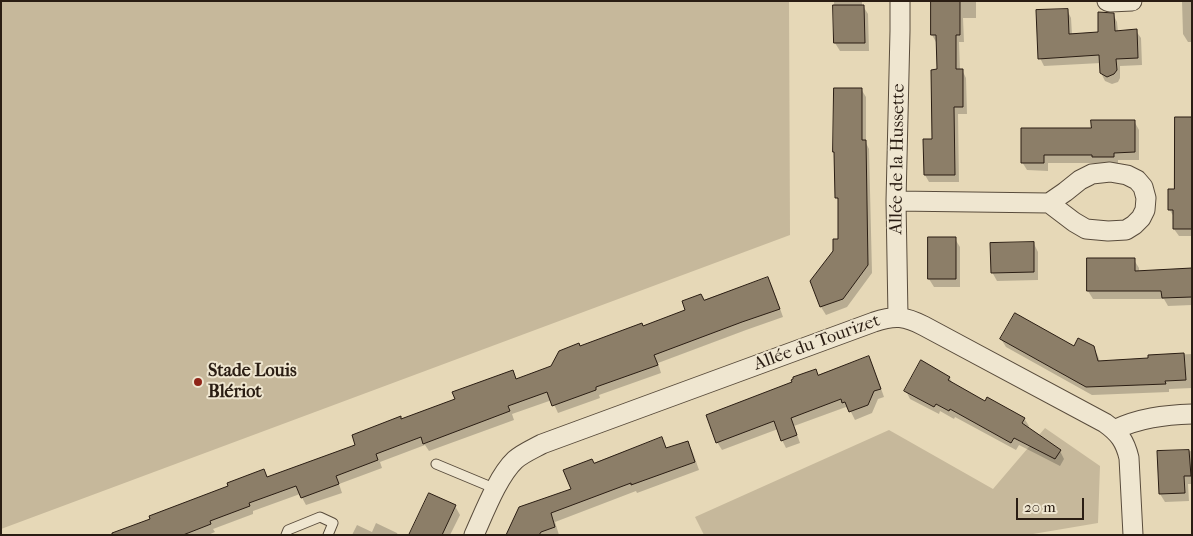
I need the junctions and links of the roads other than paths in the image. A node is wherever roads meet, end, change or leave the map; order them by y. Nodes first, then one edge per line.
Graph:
1 (900, 1) edge
2 (1107, 1) edge
3 (1132, 1) edge
4 (896, 201) junction
5 (1049, 203) junction
6 (898, 316) junction
7 (1192, 414) edge
8 (1114, 430) junction
9 (436, 464) dead end
10 (496, 489) junction
11 (286, 535) edge
12 (328, 535) edge
13 (474, 535) edge
14 (1133, 535) edge

1 - 4 street, Allée de la Hussette
2 - 3 street
4 - 5 street
4 - 6 street, Allée de la Hussette
5 - 5 street
6 - 8 street, Allée du Tourizet
6 - 10 street, Allée du Tourizet
7 - 8 street
8 - 14 street, Allée du Tourizet
9 - 10 lane
10 - 13 street, Allée du Tourizet
11 - 12 lane

